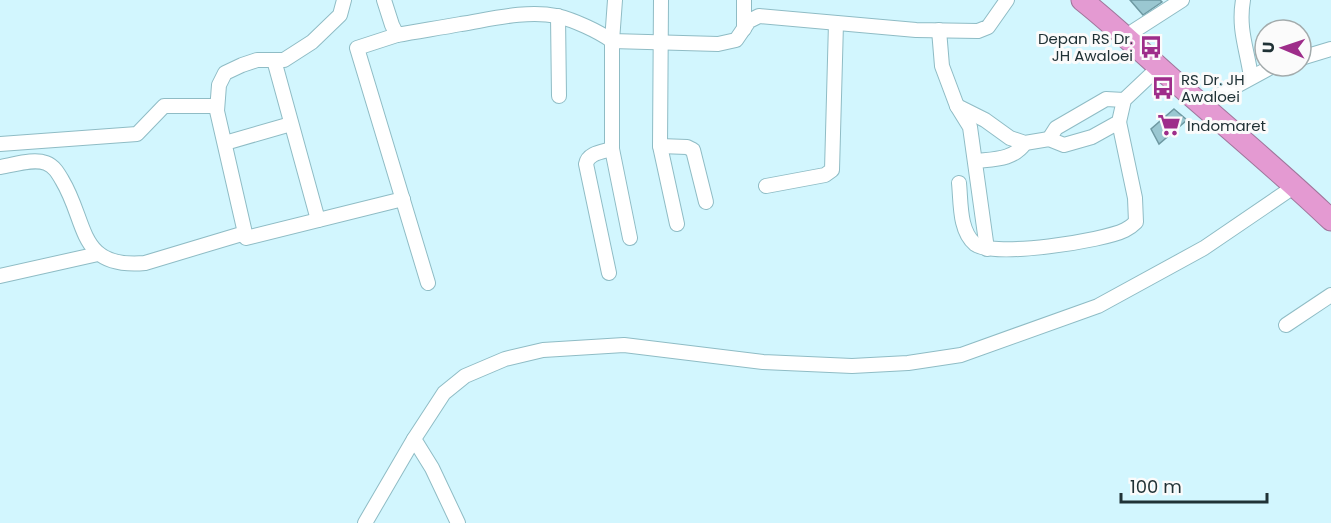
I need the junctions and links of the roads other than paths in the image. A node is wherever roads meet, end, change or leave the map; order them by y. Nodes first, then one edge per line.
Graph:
1 (344, 0) edge
2 (384, 0) edge
3 (615, 0) edge
4 (662, 0) edge
5 (744, 0) edge
6 (1006, 0) edge
7 (1082, 0) edge
8 (1182, 0) edge
9 (1243, 0) edge
10 (558, 16) junction
11 (836, 23) junction
12 (744, 29) junction
13 (939, 30) junction
14 (397, 35) junction
15 (1126, 36) junction
16 (612, 41) junction
17 (660, 42) junction
18 (1331, 49) edge
19 (1313, 54) edge
20 (274, 60) junction
21 (1159, 67) junction
22 (1251, 77) joint
23 (559, 96) dead end
24 (1124, 100) junction
25 (1203, 104) junction
26 (217, 106) junction
27 (957, 106) junction
28 (1119, 122) junction
29 (291, 124) junction
30 (1049, 139) junction
31 (225, 143) junction
32 (1025, 143) junction
33 (0, 144) edge
34 (660, 146) junction
35 (612, 149) junction
36 (976, 161) junction
37 (0, 167) edge
38 (959, 183) dead end
39 (766, 186) dead end
40 (1295, 186) junction
41 (402, 199) junction
42 (706, 202) dead end
43 (318, 220) junction
44 (1331, 220) edge
45 (677, 224) dead end
46 (246, 238) dead end
47 (630, 238) dead end
48 (987, 249) junction
49 (98, 254) junction
50 (609, 273) dead end
51 (0, 276) edge
52 (428, 283) dead end
53 (1331, 295) edge
54 (1286, 325) dead end
55 (414, 440) junction
56 (365, 523) edge
57 (458, 523) edge

1 - 20 street
2 - 14 street
3 - 16 street
4 - 17 street
5 - 12 street
6 - 13 street
7 - 15 highway
8 - 15 street
9 - 22 street
10 - 14 street
10 - 16 street
10 - 23 street
11 - 12 street
11 - 13 street
11 - 39 street
12 - 17 street
13 - 27 street
14 - 41 street
15 - 21 highway
16 - 17 street
16 - 35 street
17 - 34 street
18 - 19 street
20 - 26 street
20 - 29 street
21 - 24 street
21 - 25 highway
22 - 25 street
24 - 28 street
24 - 30 street
25 - 40 highway
26 - 31 street
26 - 33 street
27 - 32 street
27 - 36 street
28 - 30 street
28 - 48 street
29 - 31 street
29 - 43 street
30 - 32 street
31 - 49 street
32 - 36 street
34 - 42 street
34 - 45 street
35 - 47 street
35 - 50 street
36 - 48 street
37 - 49 street
38 - 48 street
40 - 44 highway
40 - 55 street
41 - 43 street
41 - 52 street
43 - 46 street
49 - 51 street
53 - 54 street
55 - 56 street
55 - 57 street

